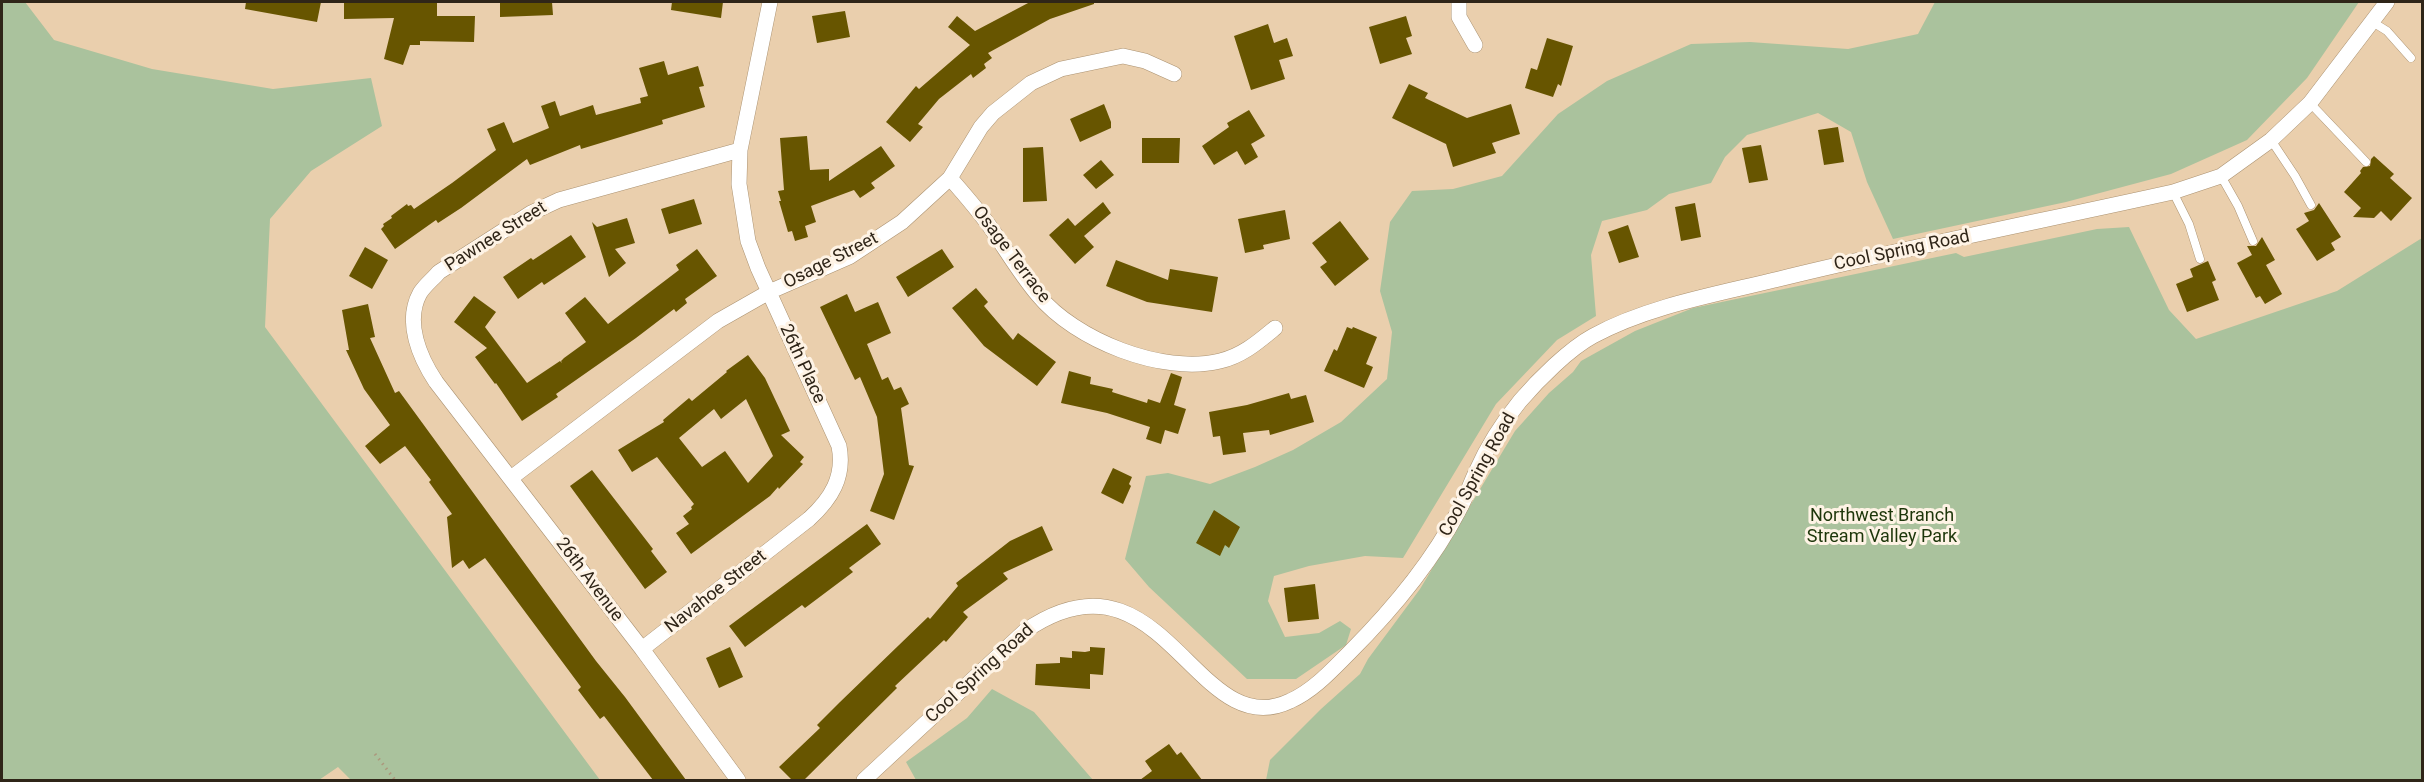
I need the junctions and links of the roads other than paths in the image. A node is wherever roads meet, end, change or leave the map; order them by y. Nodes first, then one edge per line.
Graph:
1 (770, 2) edge
2 (1459, 2) edge
3 (2387, 2) edge
4 (2370, 21) junction
5 (1475, 45) dead end
6 (2411, 58) dead end
7 (1174, 74) dead end
8 (2310, 104) junction
9 (2271, 140) junction
10 (740, 150) junction
11 (2367, 162) dead end
12 (2221, 176) junction
13 (950, 178) junction
14 (2173, 192) junction
15 (2311, 205) dead end
16 (2253, 241) dead end
17 (2200, 259) dead end
18 (769, 292) junction
19 (1275, 328) dead end
20 (436, 381) joint
21 (511, 478) junction
22 (790, 535) joint
23 (642, 649) junction
24 (738, 780) edge
25 (864, 780) edge

1 - 10 street, 26th Place
2 - 5 street
3 - 4 street, Cool Spring Road
4 - 6 lane
4 - 8 street, Cool Spring Road
7 - 13 street, Osage Street
8 - 9 street, Cool Spring Road
8 - 11 lane
9 - 12 street, Cool Spring Road
9 - 15 lane
10 - 18 street, 26th Place
10 - 20 street, Pawnee Street
12 - 14 street, Cool Spring Road
12 - 16 lane
13 - 18 street, Osage Street
13 - 19 street, Osage Terrace
14 - 17 lane
14 - 25 street, Cool Spring Road
18 - 21 street, Osage Street
18 - 22 street, 26th Place
20 - 21 street, 26th Avenue
21 - 23 street, 26th Avenue
22 - 23 street, Navahoe Street
23 - 24 street, 26th Avenue

